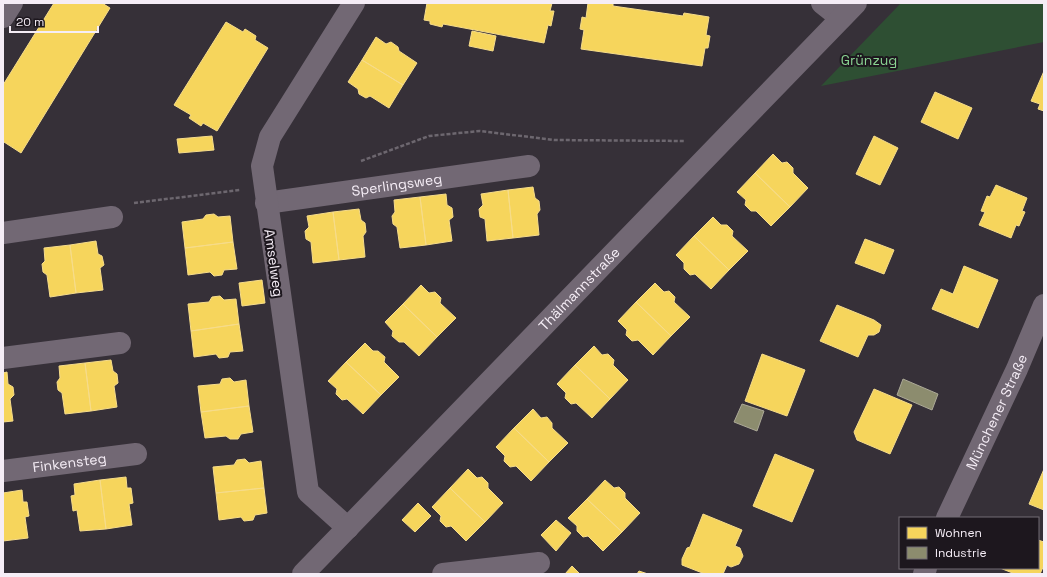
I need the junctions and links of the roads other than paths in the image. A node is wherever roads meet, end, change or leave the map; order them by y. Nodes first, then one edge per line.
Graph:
1 (12, 3) edge
2 (354, 3) edge
3 (822, 3) edge
4 (849, 11) edge
5 (3, 17) edge
6 (529, 166) dead end
7 (266, 203) junction
8 (112, 218) dead end
9 (3, 233) edge
10 (1044, 305) edge
11 (120, 343) dead end
12 (3, 358) edge
13 (136, 454) dead end
14 (3, 471) edge
15 (947, 517) edge
16 (348, 528) junction
17 (539, 563) dead end
18 (308, 573) edge
19 (443, 574) edge

1 - 5 street
2 - 7 street, Amselweg
3 - 4 street
4 - 16 street, Thälmannstraße
6 - 7 street, Sperlingsweg
7 - 16 street, Amselweg
8 - 9 street
10 - 15 street, Münchener Straße
11 - 12 street
13 - 14 street, Finkensteg
16 - 18 street, Thälmannstraße
17 - 19 street

